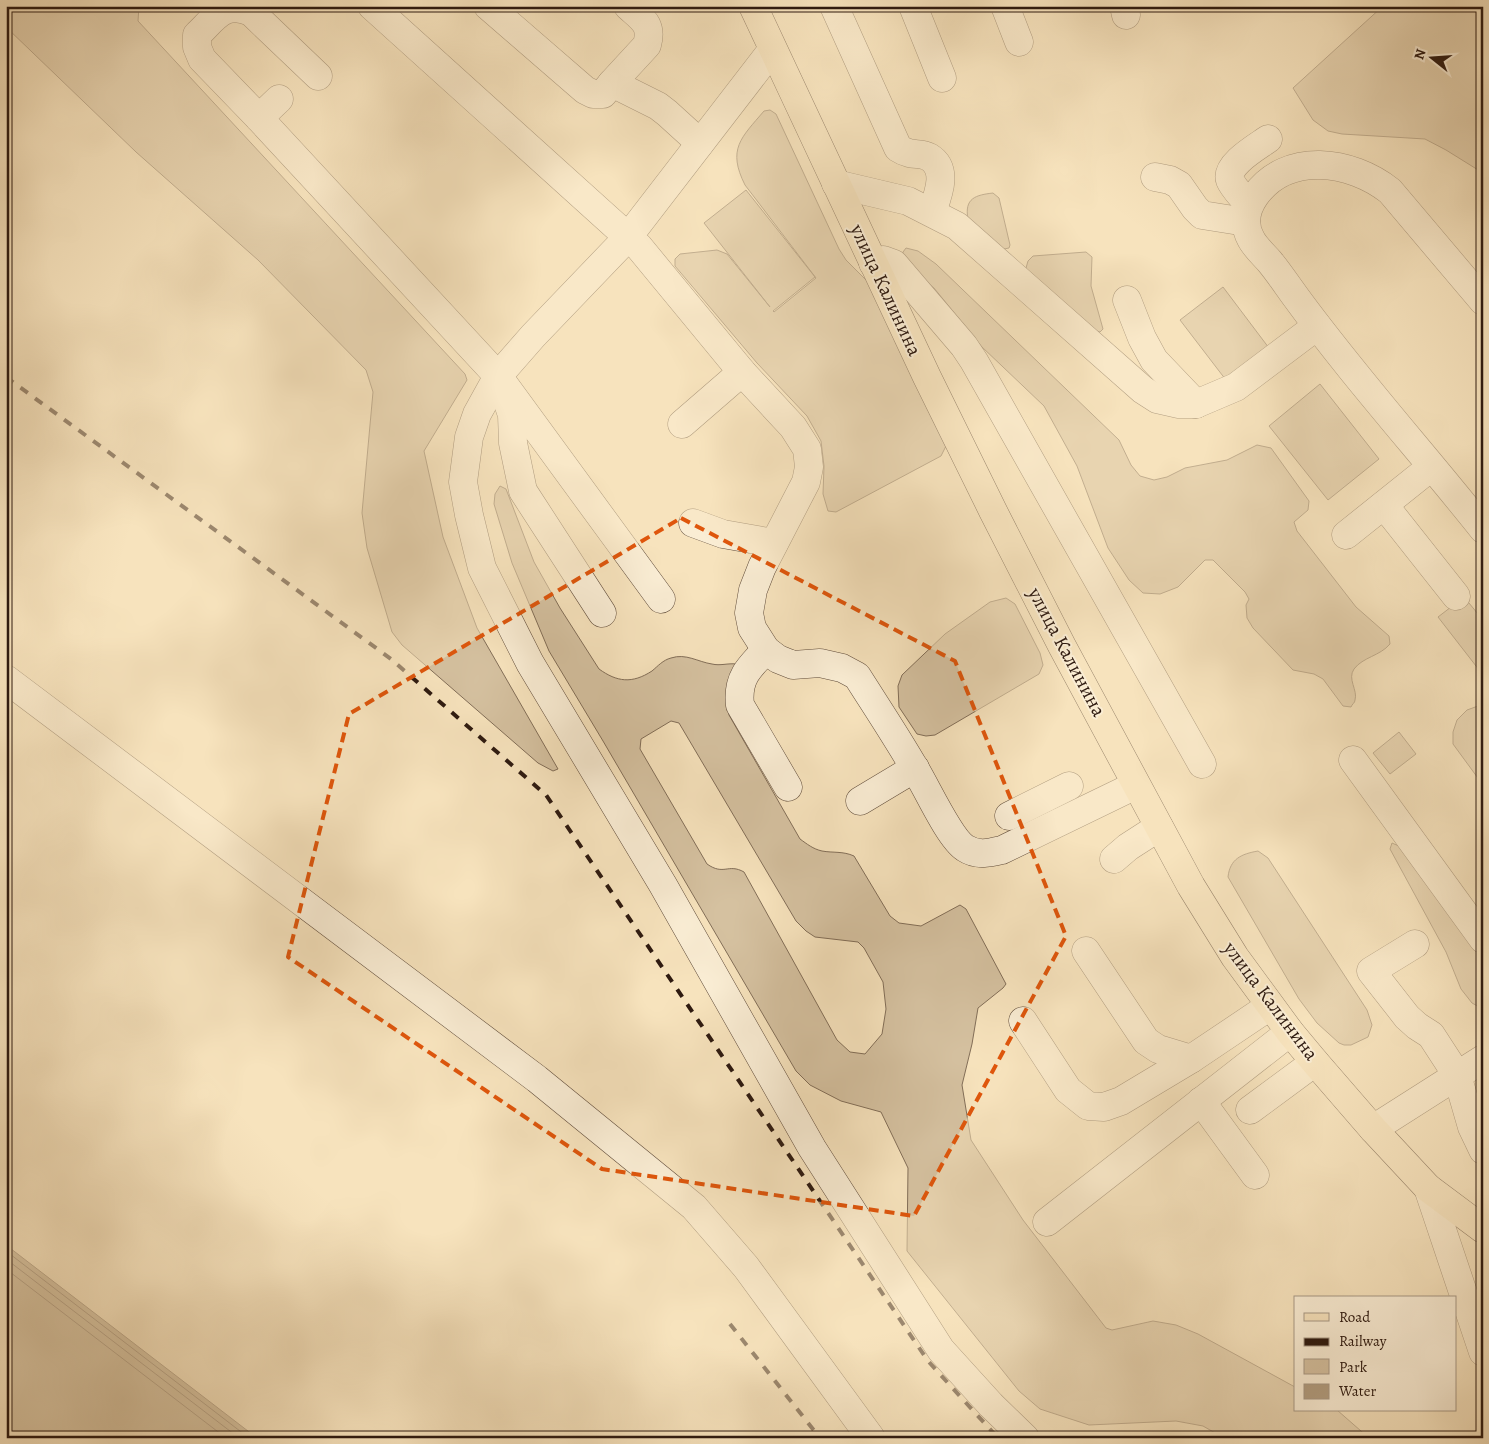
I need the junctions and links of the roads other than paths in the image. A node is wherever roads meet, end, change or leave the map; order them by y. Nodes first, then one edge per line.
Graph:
1 (372, 6) edge
2 (488, 6) edge
3 (628, 6) edge
4 (753, 6) edge
5 (834, 6) edge
6 (913, 6) edge
7 (1005, 6) edge
8 (1019, 42) dead end
9 (772, 50) junction
10 (318, 76) dead end
11 (942, 78) dead end
12 (612, 83) junction
13 (279, 99) dead end
14 (259, 118) junction
15 (1268, 139) dead end
16 (700, 143) junction
17 (1155, 177) dead end
18 (836, 184) junction
19 (932, 212) junction
20 (1248, 213) junction
21 (628, 237) junction
22 (874, 263) junction
23 (1128, 300) dead end
24 (1483, 301) edge
25 (1317, 326) junction
26 (742, 372) junction
27 (498, 376) junction
28 (1196, 404) junction
29 (682, 424) dead end
30 (1431, 468) junction
31 (1384, 505) junction
32 (693, 523) dead end
33 (1483, 530) edge
34 (1346, 535) dead end
35 (774, 543) junction
36 (1456, 596) dead end
37 (661, 599) dead end
38 (602, 613) dead end
39 (766, 650) junction
40 (6, 679) edge
41 (1353, 760) dead end
42 (1202, 764) dead end
43 (915, 768) junction
44 (1136, 784) junction
45 (788, 787) dead end
46 (860, 801) dead end
47 (1085, 809) junction
48 (1009, 816) dead end
49 (1159, 827) junction
50 (1114, 859) dead end
51 (1483, 939) edge
52 (1414, 944) dead end
53 (1086, 951) dead end
54 (1270, 1006) junction
55 (1023, 1021) dead end
56 (1290, 1032) junction
57 (1191, 1059) junction
58 (1483, 1059) edge
59 (1316, 1062) junction
60 (1457, 1075) junction
61 (1201, 1101) junction
62 (1250, 1110) dead end
63 (1373, 1129) junction
64 (1483, 1150) edge
65 (1255, 1175) dead end
66 (1428, 1188) junction
67 (1048, 1222) dead end
68 (1483, 1229) edge
69 (1460, 1286) junction
70 (1483, 1309) edge
71 (1483, 1352) edge
72 (871, 1438) edge
73 (1025, 1438) edge

1 - 21 lane
2 - 12 lane
3 - 12 lane
4 - 9 main road, улица Калинина
5 - 19 lane
6 - 11 lane
7 - 8 lane
9 - 16 lane
9 - 18 main road, улица Калинина
10 - 14 lane
12 - 16 lane
13 - 14 lane
14 - 27 lane
15 - 20 lane
16 - 21 lane
17 - 20 lane
18 - 19 lane
18 - 22 main road, улица Калинина
19 - 28 lane
20 - 24 lane
20 - 25 lane
21 - 26 lane
21 - 27 lane
22 - 42 lane
22 - 44 main road, улица Калинина
23 - 28 lane
25 - 28 lane
25 - 30 lane
26 - 29 lane
26 - 35 lane
27 - 37 lane
27 - 38 lane
27 - 73 lane
30 - 31 lane
30 - 33 lane
31 - 34 lane
31 - 36 lane
32 - 35 lane
35 - 39 lane
39 - 43 lane
39 - 45 lane
40 - 72 lane
41 - 51 lane
43 - 46 lane
43 - 47 lane
44 - 47 lane
44 - 49 main road, улица Калинина
47 - 48 lane
49 - 50 lane
49 - 54 main road, улица Калинина
52 - 60 lane
53 - 57 lane
54 - 56 main road, улица Калинина
54 - 57 lane
55 - 57 lane
56 - 59 main road, улица Калинина
56 - 61 lane
58 - 60 lane
59 - 62 lane
59 - 63 main road, улица Калинина
60 - 63 lane
60 - 64 lane
61 - 65 lane
61 - 67 lane
63 - 66 main road, улица Калинина
66 - 68 main road, улица Калинина
66 - 69 lane
69 - 70 lane
69 - 71 lane

